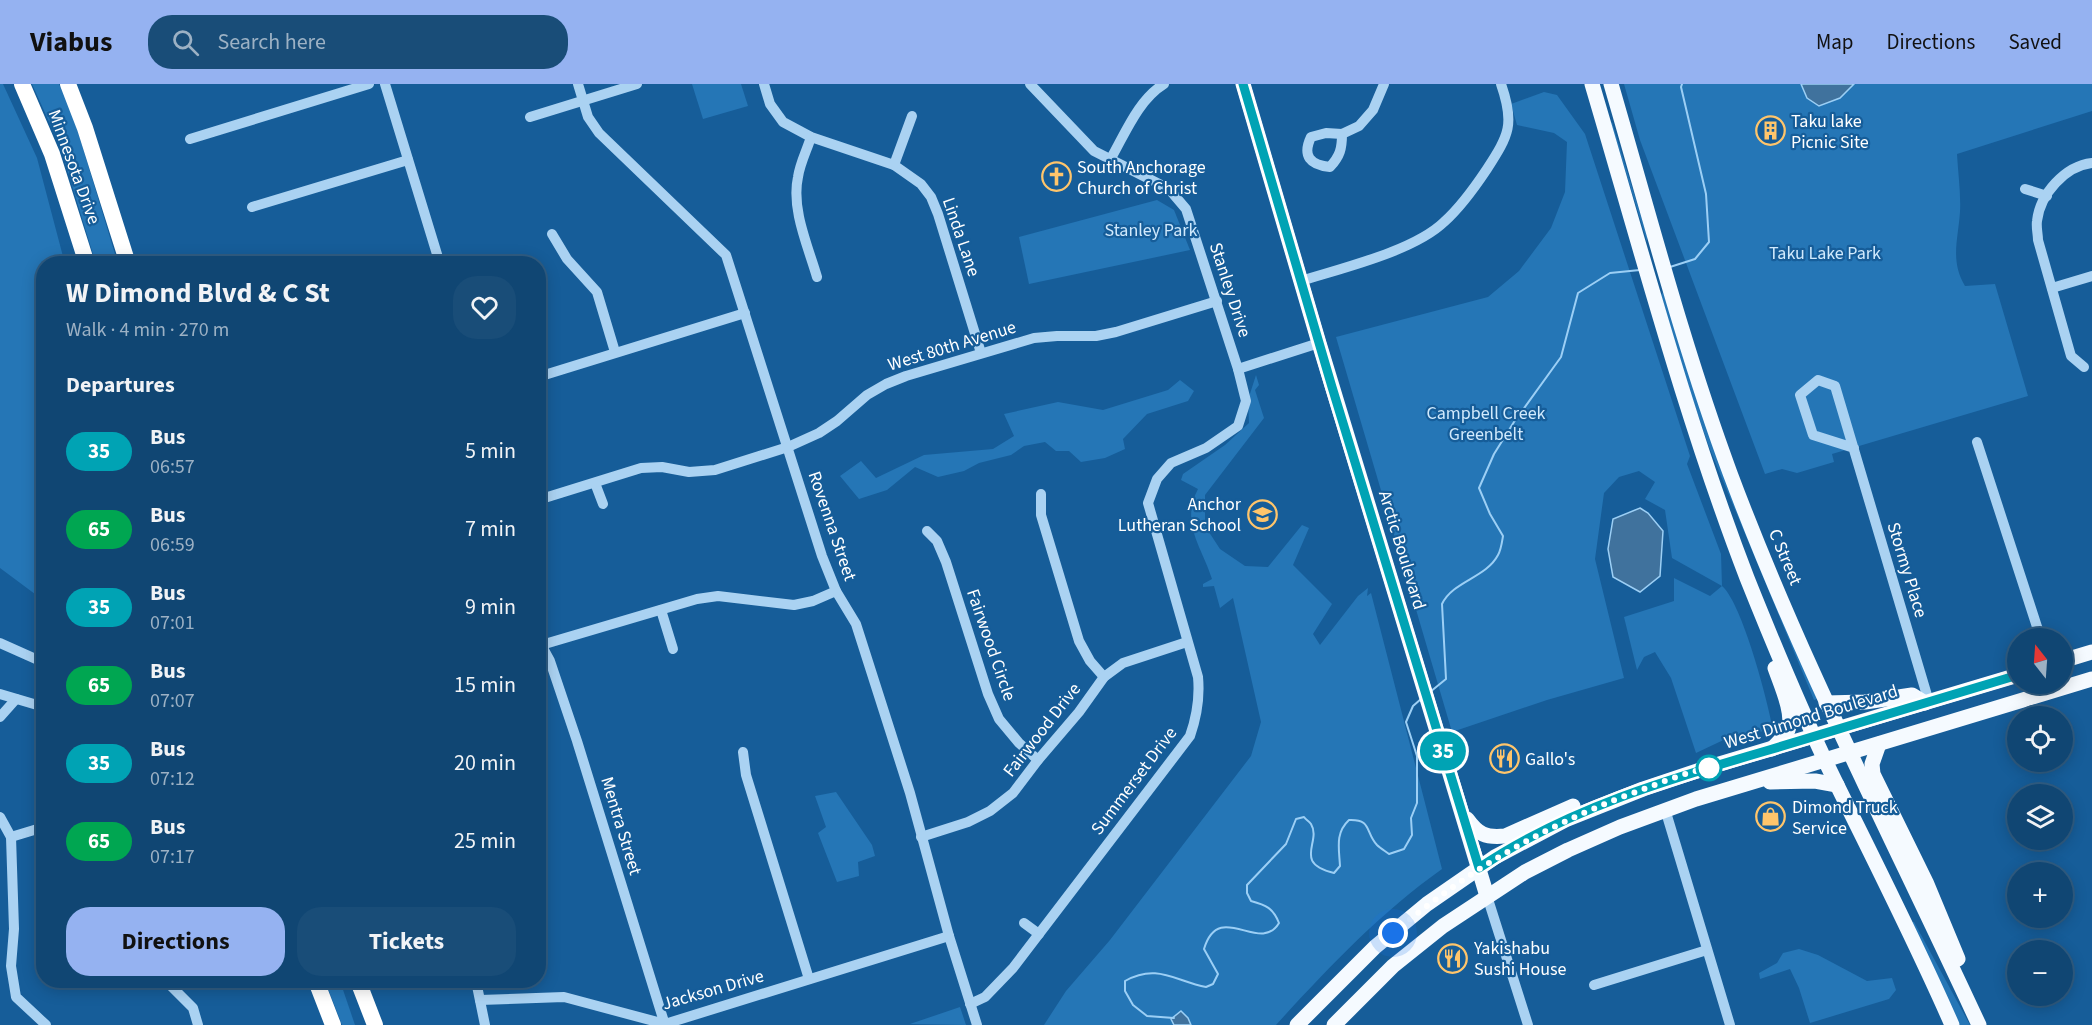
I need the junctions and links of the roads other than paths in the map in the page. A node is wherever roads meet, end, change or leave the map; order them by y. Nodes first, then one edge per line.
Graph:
1 (22, 84) edge
2 (68, 84) edge
3 (323, 84) edge
4 (369, 84) edge
5 (385, 84) edge
6 (578, 84) edge
7 (637, 84) edge
8 (764, 84) edge
9 (1030, 84) edge
10 (1164, 84) edge
11 (1243, 84) edge
12 (1383, 84) edge
13 (1502, 84) edge
14 (1592, 84) edge
15 (1611, 84) edge
16 (327, 96) junction
17 (584, 100) junction
18 (912, 116) dead end
19 (530, 117) dead end
20 (1341, 134) dead end
21 (811, 137) junction
22 (190, 138) dead end
23 (408, 160) junction
24 (1110, 160) junction
25 (2092, 163) edge
26 (894, 165) junction
27 (2025, 189) dead end
28 (2047, 196) junction
29 (252, 207) dead end
30 (70, 211) junction
31 (552, 234) dead end
32 (78, 256) edge
33 (84, 256) edge
34 (125, 256) edge
35 (438, 256) edge
36 (2092, 276) edge
37 (817, 277) dead end
38 (1301, 281) junction
39 (2052, 288) junction
40 (1217, 301) junction
41 (745, 313) junction
42 (1319, 343) junction
43 (615, 352) junction
44 (981, 352) junction
45 (2084, 367) dead end
46 (1238, 369) junction
47 (546, 374) edge
48 (1977, 442) dead end
49 (788, 447) junction
50 (1854, 448) junction
51 (595, 483) junction
52 (1041, 494) dead end
53 (546, 498) edge
54 (603, 504) dead end
55 (927, 531) dead end
56 (1735, 543) junction
57 (836, 591) junction
58 (661, 610) junction
59 (2037, 628) edge
60 (546, 641) edge
61 (1187, 642) junction
62 (0, 643) edge
63 (673, 649) dead end
64 (2092, 652) edge
65 (546, 654) edge
66 (2073, 658) edge
67 (36, 659) edge
68 (1104, 677) junction
69 (2007, 678) edge
70 (2092, 679) edge
71 (0, 694) edge
72 (16, 699) junction
73 (1927, 702) junction
74 (1826, 703) junction
75 (36, 705) edge
76 (0, 717) edge
77 (1838, 729) junction
78 (1814, 736) junction
79 (1879, 744) junction
80 (1772, 749) junction
81 (743, 752) dead end
82 (1849, 753) junction
83 (1038, 760) junction
84 (1826, 760) junction
85 (1759, 780) junction
86 (1837, 785) junction
87 (1643, 789) junction
88 (1665, 809) junction
89 (1462, 813) junction
90 (0, 817) edge
91 (36, 829) edge
92 (11, 837) junction
93 (921, 837) junction
94 (1479, 868) junction
95 (1487, 896) junction
96 (1024, 923) dead end
97 (1039, 934) junction
98 (949, 936) junction
99 (1707, 950) junction
100 (809, 979) junction
101 (1594, 985) dead end
102 (173, 988) edge
103 (317, 988) edge
104 (318, 988) edge
105 (358, 988) edge
106 (359, 988) edge
107 (477, 988) edge
108 (480, 1000) junction
109 (970, 1005) junction
110 (1977, 1022) edge
111 (46, 1025) edge
112 (198, 1025) edge
113 (327, 1025) edge
114 (333, 1025) edge
115 (369, 1025) edge
116 (375, 1025) edge
117 (485, 1025) edge
118 (665, 1025) edge
119 (977, 1025) edge
120 (1297, 1025) edge
121 (1334, 1025) edge
122 (1528, 1025) edge
123 (1730, 1025) edge
124 (1952, 1025) edge

1 - 30 highway, Minnesota Drive
2 - 34 highway, Minnesota Drive
3 - 16 street
4 - 16 street
5 - 23 street
6 - 17 street, Rovenna Street
7 - 17 street
8 - 21 street, Linda Lane
9 - 24 street, Stanley Drive
10 - 24 street
11 - 38 main road, Arctic Boulevard
12 - 20 street
13 - 38 street
14 - 56 main road
15 - 74 main road, C Street
16 - 22 street
17 - 19 street
17 - 41 street, Rovenna Street
18 - 26 street
21 - 26 street, Linda Lane
21 - 37 street
23 - 29 street
23 - 35 street
24 - 40 street, Stanley Drive
25 - 28 street
26 - 44 street, Linda Lane
27 - 28 street
28 - 39 street
30 - 32 highway
30 - 33 highway, Minnesota Drive
31 - 43 street
36 - 39 street
38 - 42 main road, Arctic Boulevard
39 - 45 street
40 - 44 street, West 80th Avenue
40 - 46 street, Stanley Drive
41 - 43 street
41 - 49 street, Rovenna Street
42 - 46 street
42 - 89 main road, Arctic Boulevard
43 - 47 street
44 - 49 street, West 80th Avenue
46 - 61 street, Summerset Drive
48 - 59 street
49 - 51 street, West 80th Avenue
49 - 57 street, Rovenna Street
50 - 50 street, Stormy Place
50 - 73 street, Stormy Place
51 - 53 street, West 80th Avenue
51 - 54 street
52 - 68 street
55 - 83 street, Fairwood Circle
56 - 78 main road
56 - 80 main road
57 - 58 street
57 - 93 street, Rovenna Street
58 - 60 street
58 - 63 street
61 - 68 street, Fairwood Drive
61 - 97 street, Summerset Drive
62 - 67 street
64 - 66 main road
65 - 118 street, Mentra Street
68 - 83 street, Fairwood Drive
69 - 73 main road, West Dimond Boulevard
70 - 79 main road
71 - 72 street
72 - 75 street
72 - 76 street
73 - 74 main road
73 - 77 main road, West Dimond Boulevard
74 - 77 main road, C Street
77 - 78 main road, West Dimond Boulevard
77 - 82 main road, C Street
78 - 80 main road, West Dimond Boulevard
78 - 84 main road
79 - 82 main road
79 - 110 main road
80 - 87 main road, West Dimond Boulevard
81 - 100 street
82 - 84 main road
82 - 110 main road, C Street
83 - 93 street, Fairwood Drive
84 - 85 main road
84 - 86 main road
85 - 86 main road
85 - 88 main road
86 - 124 main road
87 - 89 main road
87 - 94 main road, West Dimond Boulevard
88 - 95 main road
88 - 99 street
89 - 94 main road, Arctic Boulevard
90 - 92 street
91 - 92 street
92 - 111 street
93 - 98 street, Rovenna Street
94 - 95 main road, Arctic Boulevard
94 - 120 main road, West Dimond Boulevard
95 - 121 main road
95 - 122 street, Arctic Boulevard
96 - 97 street
97 - 109 street, Summerset Drive
98 - 100 street, Jackson Drive
98 - 109 street, Rovenna Street
99 - 101 street
99 - 123 street
100 - 118 street, Jackson Drive
102 - 112 street
103 - 113 highway
104 - 114 highway
105 - 115 highway
106 - 116 highway
107 - 108 street
108 - 117 street
108 - 118 street, Jackson Drive
109 - 119 street, Rovenna Street

